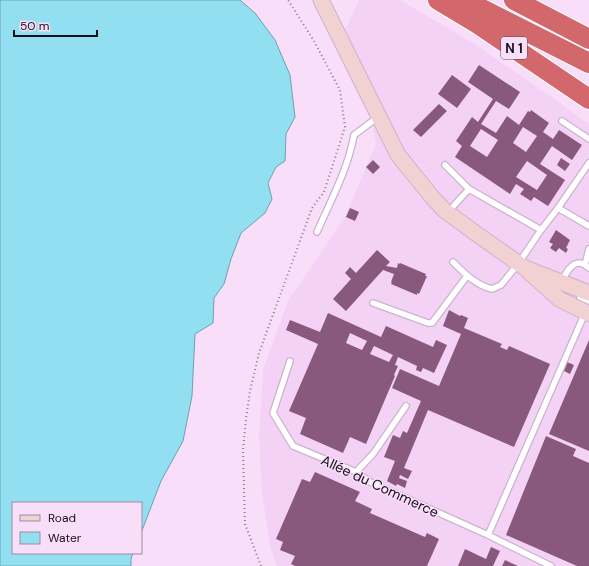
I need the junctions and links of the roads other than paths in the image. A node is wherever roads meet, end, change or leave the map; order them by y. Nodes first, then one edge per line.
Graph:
1 (321, 0) edge
2 (438, 0) edge
3 (464, 0) edge
4 (514, 0) edge
5 (541, 0) edge
6 (589, 30) edge
7 (589, 39) edge
8 (589, 63) edge
9 (589, 98) edge
10 (378, 117) junction
11 (562, 121) dead end
12 (589, 139) edge
13 (589, 163) edge
14 (445, 165) dead end
15 (470, 189) junction
16 (558, 208) junction
17 (448, 213) junction
18 (589, 226) edge
19 (541, 230) junction
20 (317, 232) dead end
21 (589, 249) edge
22 (453, 262) dead end
23 (521, 266) junction
24 (587, 266) edge
25 (467, 276) junction
26 (565, 287) junction
27 (582, 294) edge
28 (373, 303) dead end
29 (588, 310) edge
30 (290, 361) dead end
31 (406, 406) dead end
32 (356, 472) junction
33 (488, 535) junction
34 (550, 566) edge

1 - 10 street
2 - 9 highway, N 1
3 - 8 highway
4 - 7 highway
5 - 6 highway
10 - 17 street
10 - 20 lane
11 - 12 lane
13 - 16 lane
14 - 15 lane
15 - 17 lane
15 - 19 lane
16 - 18 lane
16 - 19 lane
17 - 23 street
19 - 23 lane
21 - 24 lane
22 - 25 lane
23 - 25 lane
23 - 26 street
23 - 29 street
24 - 26 lane
25 - 28 lane
26 - 27 street
27 - 29 lane
29 - 33 lane
30 - 32 lane, Allée du Commerce
31 - 32 lane
32 - 33 lane, Allée du Commerce
33 - 34 lane, Allée du Commerce

